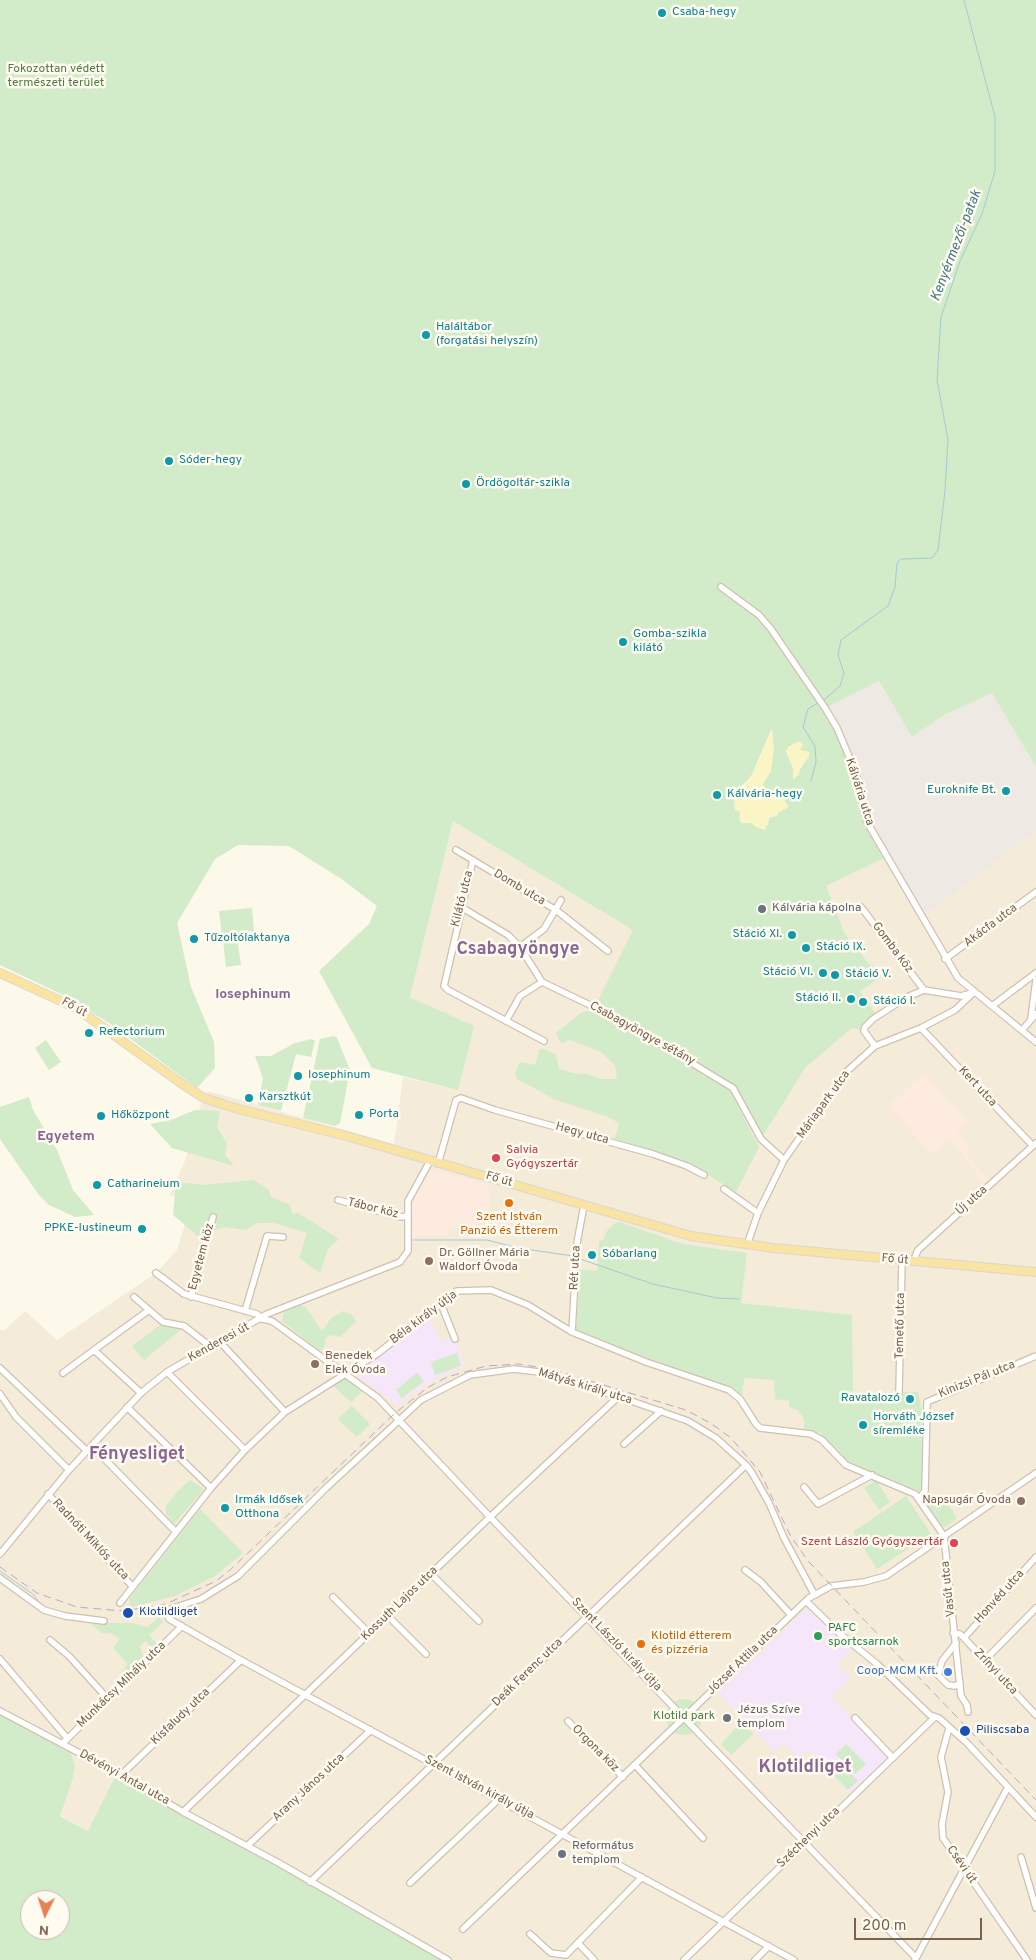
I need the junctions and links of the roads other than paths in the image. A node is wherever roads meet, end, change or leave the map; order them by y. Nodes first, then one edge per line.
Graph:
1 (721, 587) dead end
2 (456, 850) dead end
3 (473, 860) junction
4 (1036, 892) edge
5 (562, 900) dead end
6 (860, 906) dead end
7 (461, 907) junction
8 (556, 910) junction
9 (520, 948) junction
10 (608, 951) dead end
11 (945, 959) junction
12 (0, 973) edge
13 (1036, 973) edge
14 (1036, 980) edge
15 (542, 982) junction
16 (924, 990) junction
17 (973, 993) junction
18 (992, 1006) junction
19 (1033, 1016) edge
20 (506, 1021) junction
21 (921, 1028) junction
22 (1023, 1029) junction
23 (544, 1041) dead end
24 (1036, 1042) edge
25 (875, 1046) junction
26 (458, 1098) joint
27 (1034, 1145) edge
28 (784, 1160) junction
29 (434, 1163) junction
30 (704, 1175) dead end
31 (724, 1188) dead end
32 (338, 1200) dead end
33 (584, 1205) junction
34 (758, 1213) junction
35 (407, 1216) junction
36 (213, 1217) dead end
37 (283, 1237) dead end
38 (747, 1245) junction
39 (902, 1261) junction
40 (913, 1262) junction
41 (1036, 1272) edge
42 (156, 1273) dead end
43 (134, 1297) dead end
44 (191, 1297) junction
45 (441, 1304) junction
46 (149, 1310) junction
47 (277, 1310) junction
48 (246, 1311) junction
49 (262, 1319) junction
50 (272, 1321) junction
51 (572, 1332) junction
52 (455, 1338) dead end
53 (220, 1342) junction
54 (211, 1347) junction
55 (94, 1350) junction
56 (1036, 1356) edge
57 (0, 1368) edge
58 (167, 1372) junction
59 (63, 1373) dead end
60 (345, 1374) junction
61 (899, 1391) dead end
62 (141, 1393) junction
63 (0, 1394) edge
64 (618, 1397) junction
65 (127, 1407) junction
66 (661, 1411) junction
67 (285, 1412) junction
68 (399, 1419) junction
69 (624, 1444) dead end
70 (92, 1446) junction
71 (245, 1450) junction
72 (87, 1451) junction
73 (746, 1465) junction
74 (69, 1470) junction
75 (1036, 1473) edge
76 (872, 1475) junction
77 (804, 1487) dead end
78 (211, 1488) junction
79 (48, 1494) junction
80 (919, 1498) junction
81 (490, 1517) junction
82 (176, 1532) junction
83 (944, 1536) junction
84 (0, 1554) edge
85 (1036, 1557) edge
86 (745, 1570) dead end
87 (431, 1574) junction
88 (0, 1578) edge
89 (132, 1586) junction
90 (814, 1594) junction
91 (333, 1597) dead end
92 (806, 1601) junction
93 (120, 1603) dead end
94 (1036, 1610) edge
95 (167, 1613) joint
96 (791, 1615) junction
97 (388, 1616) junction
98 (588, 1616) junction
99 (104, 1621) dead end
100 (479, 1621) dead end
101 (182, 1626) junction
102 (369, 1633) junction
103 (953, 1633) junction
104 (964, 1638) junction
105 (50, 1640) dead end
106 (956, 1643) junction
107 (426, 1654) dead end
108 (0, 1659) edge
109 (241, 1660) junction
110 (984, 1661) junction
111 (960, 1683) junction
112 (305, 1693) junction
113 (107, 1698) junction
114 (0, 1711) edge
115 (968, 1712) dead end
116 (1036, 1715) edge
117 (685, 1717) junction
118 (935, 1717) junction
119 (855, 1718) dead end
120 (568, 1721) dead end
121 (949, 1728) junction
122 (371, 1730) junction
123 (67, 1738) junction
124 (62, 1744) junction
125 (893, 1758) junction
126 (433, 1764) junction
127 (635, 1765) junction
128 (122, 1775) junction
129 (623, 1777) junction
130 (1008, 1788) junction
131 (498, 1798) junction
132 (183, 1812) junction
133 (1036, 1817) edge
134 (565, 1833) junction
135 (703, 1838) dead end
136 (806, 1842) junction
137 (247, 1846) junction
138 (1021, 1857) dead end
139 (964, 1869) junction
140 (642, 1878) junction
141 (310, 1882) junction
142 (410, 1883) dead end
143 (1036, 1908) edge
144 (723, 1922) junction
145 (463, 1929) dead end
146 (530, 1934) dead end
147 (578, 1943) junction
148 (769, 1946) junction
149 (915, 1959) edge
150 (448, 1960) edge
151 (594, 1960) edge
152 (684, 1960) edge
153 (755, 1960) edge
154 (794, 1960) edge
155 (1027, 1960) edge

1 - 11 street, Kálvária utca
2 - 3 street, Domb utca
3 - 7 street, Kilátó utca
3 - 8 street, Domb utca
4 - 11 street, Akácfa utca
5 - 8 street, Domb utca
6 - 16 street, Gomba köz
7 - 9 street
7 - 20 street, Kilátó utca
8 - 9 street, Domb utca
8 - 10 street, Domb utca
9 - 15 street
11 - 17 street, Kálvária utca
12 - 29 main road, Fő út
13 - 18 street
14 - 19 street
15 - 20 street
15 - 28 street, Csabagyöngye sétány
16 - 17 street
16 - 25 street
17 - 18 street, Kálvária utca
17 - 21 street, Máriapark utca
18 - 22 street, Kálvária utca
19 - 22 street
20 - 23 street, Kilátó utca
21 - 25 street, Máriapark utca
21 - 27 street, Kert utca
22 - 24 street, Kálvária utca
25 - 28 street, Máriapark utca
26 - 29 street, Kenderesi út
26 - 30 street, Hegy utca
27 - 40 street, Új utca
28 - 34 street, Máriapark utca
29 - 33 main road, Fő út
29 - 35 street, Kenderesi út
31 - 34 street
32 - 35 street, Tábor köz
33 - 38 main road, Fő út
33 - 51 street, Rét utca
34 - 38 street, Máriapark utca
35 - 47 street, Kenderesi út
36 - 44 street, Egyetem köz
37 - 48 street
38 - 39 main road, Fő út
39 - 40 main road, Fő út
39 - 61 street, Temető utca
40 - 41 main road, Fő út
42 - 44 street
43 - 46 street
44 - 48 street
45 - 51 street, Béla király útja
45 - 52 street
45 - 60 street, Béla király útja
46 - 54 street
46 - 55 street
47 - 49 street, Kenderesi út
47 - 50 street
48 - 49 street
49 - 50 street
49 - 53 street, Kenderesi út
50 - 60 street, Szent László király útja
51 - 76 street, Béla király útja
53 - 54 street, Kenderesi út
53 - 67 street
54 - 58 street, Kenderesi út
55 - 59 street
55 - 62 street
56 - 80 street, Kinizsi Pál utca
57 - 72 street
58 - 62 street, Kenderesi út
58 - 71 street
60 - 67 street, Béla király útja
60 - 68 street, Szent László király útja
62 - 65 street, Kenderesi út
63 - 74 street
64 - 66 street, Mátyás király utca
64 - 68 street, Mátyás király utca
64 - 81 street, Kossuth Lajos utca
65 - 70 street, Kenderesi út
65 - 78 street
66 - 69 street
66 - 73 street, Mátyás király utca
67 - 71 street, Béla király útja
68 - 81 street, Szent László király útja
68 - 95 street, Mátyás király utca
70 - 72 street, Kenderesi út
70 - 82 street
71 - 78 street, Béla király útja
72 - 74 street, Kenderesi út
73 - 90 street, Mátyás király utca
73 - 98 street, Deák Ferenc utca
74 - 79 street, Kenderesi út
75 - 83 street
76 - 77 street
76 - 80 street, Béla király útja
78 - 82 street, Béla király útja
79 - 84 street, Kenderesi út
79 - 89 street, Radnóti Miklós utca
80 - 83 street, Béla király útja
81 - 87 street, Kossuth Lajos utca
81 - 98 street, Szent László király útja
82 - 89 street, Béla király útja
83 - 90 street
83 - 103 street, Vasút utca
85 - 104 street, Honvéd utca
86 - 96 street
87 - 97 street, Kossuth Lajos utca
87 - 100 street
88 - 99 street
89 - 93 street, Béla király útja
90 - 92 street, József Attila utca
91 - 102 street
92 - 96 street, József Attila utca
92 - 118 street
94 - 110 street
95 - 101 street, Szent István király útja
96 - 117 street, József Attila utca
97 - 102 street, Kossuth Lajos utca
97 - 107 street
98 - 117 street, Szent László király útja
98 - 126 street, Deák Ferenc utca
101 - 109 street, Szent István király útja
101 - 113 street, Munkácsy Mihály utca
102 - 112 street, Kossuth Lajos utca
103 - 104 street, Zrínyi utca
103 - 106 street, Vasút utca
104 - 110 street, Zrínyi utca
105 - 113 street
106 - 111 street, Vasút utca
106 - 111 street
108 - 123 street
109 - 112 street, Szent István király útja
109 - 128 street, Kisfaludy utca
110 - 116 street, Zrínyi utca
111 - 115 street, Vasút utca
112 - 122 street, Szent István király útja
112 - 132 street, Kossuth Lajos utca
113 - 123 street, Munkácsy Mihály utca
114 - 124 street, Dévényi Antal utca
117 - 127 street, József Attila utca
117 - 136 street, Szent László király útja
118 - 121 street
118 - 125 street, Széchenyi utca
119 - 125 street
120 - 129 street, Orgona köz
121 - 130 street
121 - 139 street, Csévi út
122 - 126 street, Szent István király útja
122 - 137 street, Arany János utca
123 - 124 street, Munkácsy Mihály utca
124 - 128 street, Dévényi Antal utca
125 - 136 street, Széchenyi utca
126 - 131 street, Szent István király útja
126 - 141 street, Deák Ferenc utca
127 - 129 street, József Attila utca
127 - 135 street
128 - 132 street, Dévényi Antal utca
129 - 134 street, József Attila utca
130 - 133 street
130 - 139 street
131 - 134 street, Szent István király útja
131 - 142 street
132 - 137 street, Dévényi Antal utca
134 - 140 street, Szent István király útja
134 - 145 street, József Attila utca
136 - 144 street, Széchenyi utca
136 - 149 street, Szent László király útja
137 - 141 street, Dévényi Antal utca
138 - 143 street
139 - 149 street
139 - 155 street, Csévi út
140 - 144 street, Szent István király útja
140 - 147 street
141 - 150 street
144 - 148 street, Szent István király útja
144 - 152 street, Széchenyi utca
146 - 147 street
147 - 151 street
148 - 153 street
148 - 154 street, Szent István király útja

